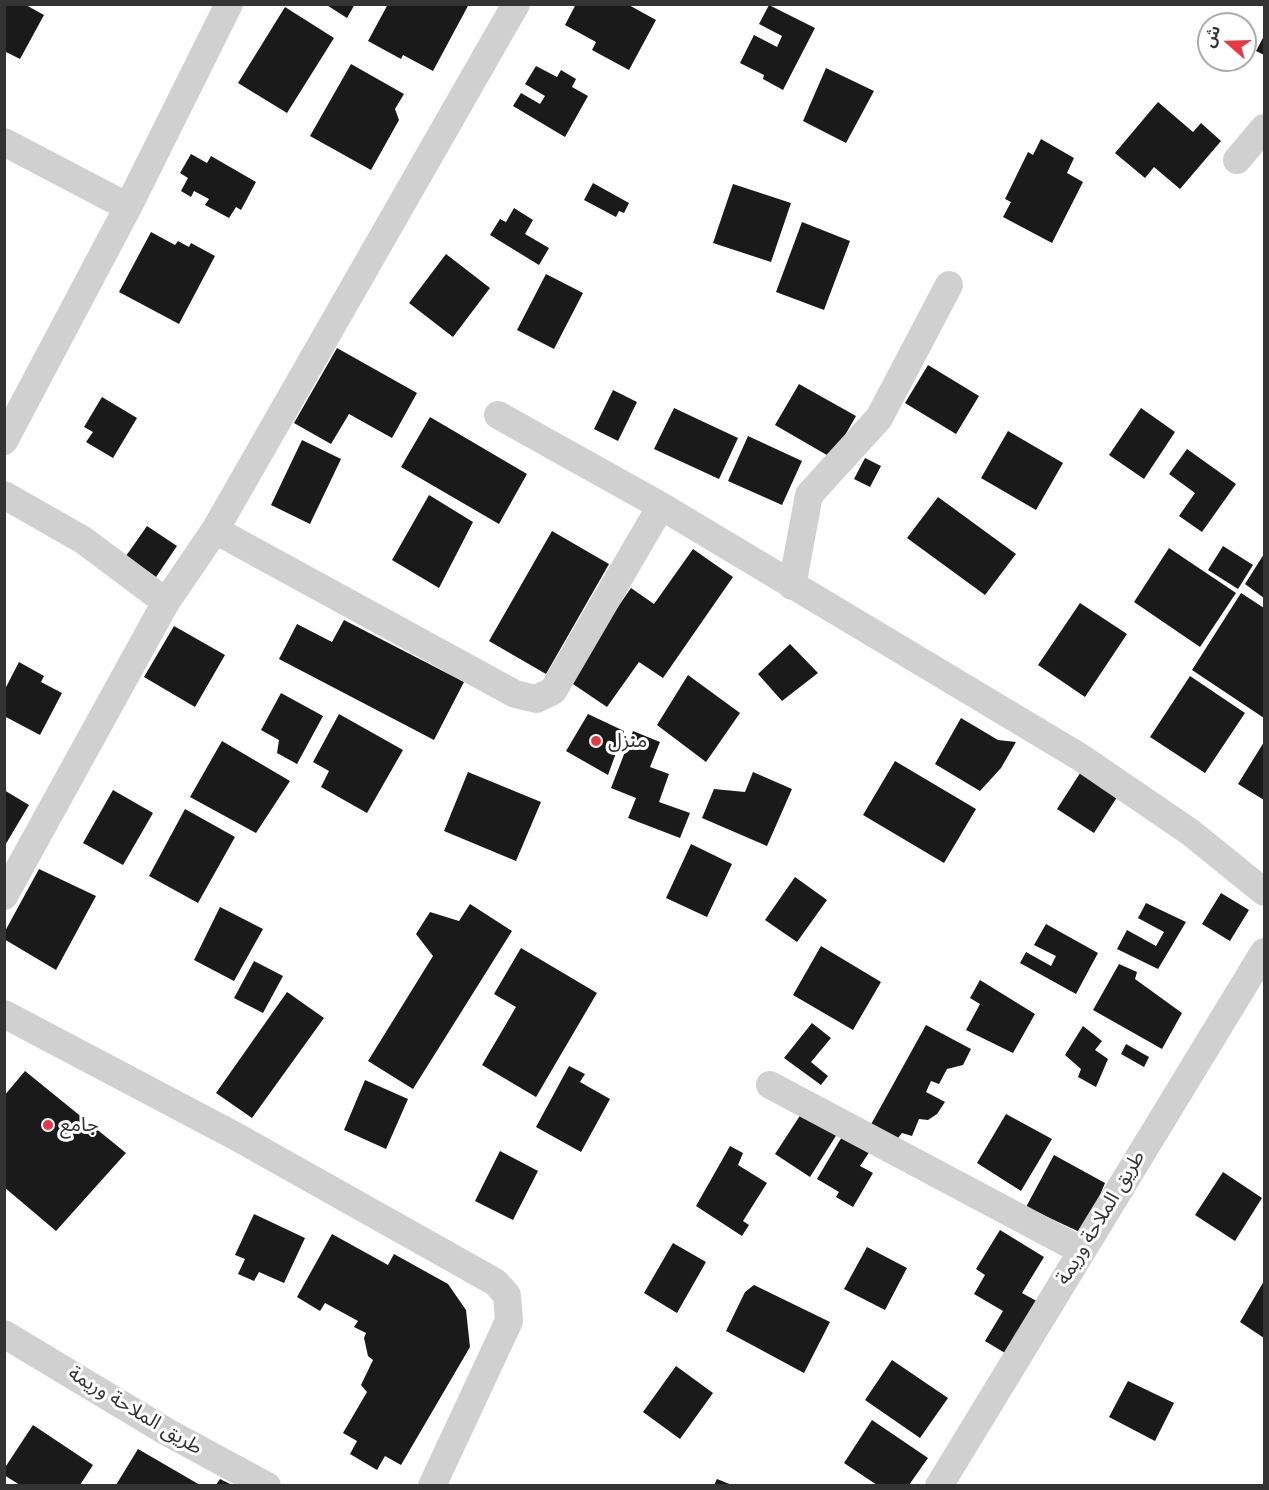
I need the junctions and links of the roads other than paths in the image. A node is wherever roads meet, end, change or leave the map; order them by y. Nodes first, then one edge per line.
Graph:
1 (229, 4) edge
2 (516, 4) edge
3 (1264, 128) edge
4 (4, 142) edge
5 (1237, 160) dead end
6 (128, 207) junction
7 (949, 285) dead end
8 (498, 414) dead end
9 (4, 441) edge
10 (4, 495) edge
11 (661, 507) junction
12 (215, 530) junction
13 (792, 586) junction
14 (166, 602) junction
15 (1264, 892) edge
16 (4, 896) edge
17 (1264, 952) edge
18 (4, 1014) edge
19 (770, 1085) dead end
20 (1082, 1251) junction
21 (4, 1334) edge
22 (267, 1485) edge
23 (432, 1485) edge
24 (939, 1485) edge

1 - 6 street
2 - 12 street
3 - 5 street
4 - 6 street
6 - 9 street
7 - 13 street
8 - 11 street
10 - 14 street
11 - 12 street
11 - 13 street
12 - 14 street
13 - 15 street
14 - 16 street
17 - 20 street, طريق الملاحة وريمة
18 - 23 street
19 - 20 street
20 - 24 street, طريق الملاحة وريمة
21 - 22 street, طريق الملاحة وريمة

